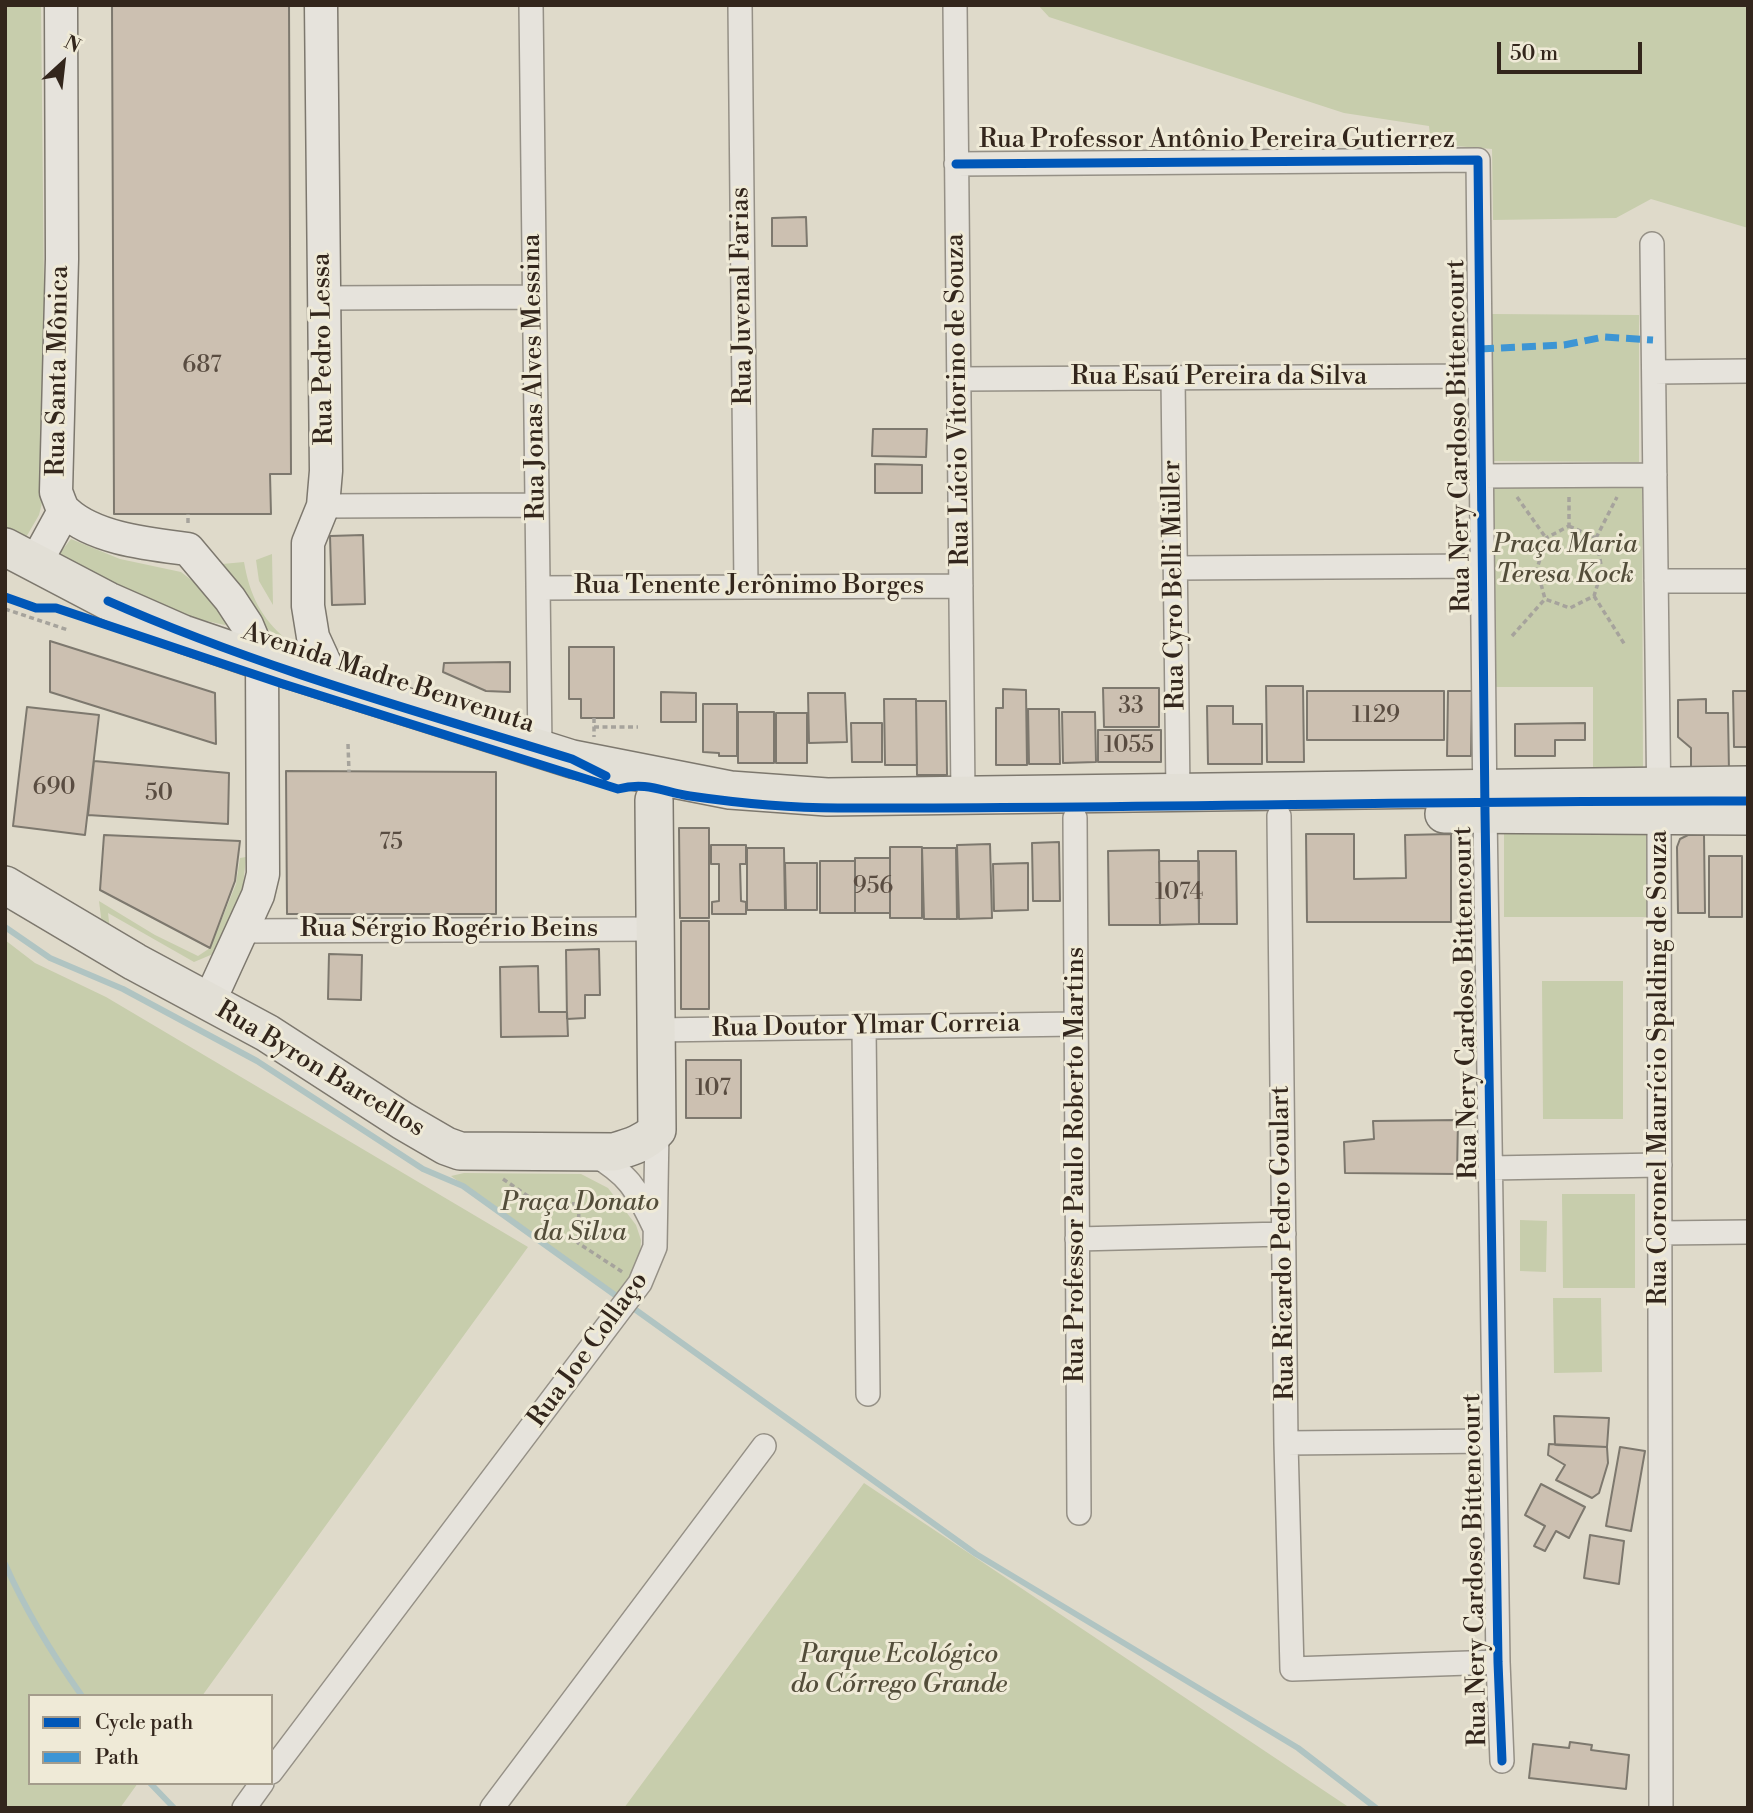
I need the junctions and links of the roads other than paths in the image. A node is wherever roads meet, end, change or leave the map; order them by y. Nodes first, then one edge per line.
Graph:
1 (61, 5) edge
2 (321, 5) edge
3 (531, 5) edge
4 (740, 5) edge
5 (955, 5) edge
6 (1478, 160) joint
7 (956, 164) junction
8 (1652, 244) dead end
9 (534, 297) junction
10 (324, 298) junction
11 (1748, 371) edge
12 (1654, 372) junction
13 (1480, 376) junction
14 (1173, 378) junction
15 (959, 379) junction
16 (1655, 475) junction
17 (1482, 476) junction
18 (537, 505) junction
19 (323, 506) junction
20 (64, 511) junction
21 (20, 556) edge
22 (1482, 566) junction
23 (1175, 568) junction
24 (1656, 581) junction
25 (1748, 581) edge
26 (961, 586) junction
27 (746, 587) junction
28 (538, 588) junction
29 (262, 661) junction
30 (335, 685) junction
31 (569, 752) junction
32 (1748, 785) edge
33 (1178, 793) junction
34 (963, 796) junction
35 (654, 800) junction
36 (1485, 801) junction
37 (1658, 801) junction
38 (1279, 816) junction
39 (1748, 816) edge
40 (1075, 818) junction
41 (5, 886) edge
42 (655, 929) junction
43 (243, 931) junction
44 (209, 1002) junction
45 (1076, 1024) junction
46 (864, 1028) junction
47 (656, 1030) junction
48 (657, 1130) junction
49 (591, 1153) junction
50 (1660, 1165) junction
51 (1490, 1168) junction
52 (657, 1232) junction
53 (1748, 1232) edge
54 (1661, 1233) junction
55 (1284, 1234) junction
56 (1077, 1239) junction
57 (868, 1394) dead end
58 (1494, 1441) junction
59 (1286, 1443) junction
60 (764, 1446) dead end
61 (1079, 1513) dead end
62 (1498, 1662) junction
63 (1502, 1761) dead end
64 (273, 1769) edge
65 (261, 1785) edge
66 (244, 1808) edge
67 (492, 1808) edge
68 (1661, 1808) edge

1 - 20 street, Rua Santa Mônica
2 - 10 street, Rua Pedro Lessa
3 - 9 street, Rua Jonas Alves Messina
4 - 27 street, Rua Juvenal Farias
5 - 7 street, Rua Lúcio Vitorino de Souza
6 - 7 street, Rua Professor Antônio Pereira Gutierrez
6 - 13 street, Rua Nery Cardoso Bittencourt
7 - 15 street, Rua Lúcio Vitorino de Souza
8 - 12 street, Rua Coronel Maurício Spalding de Souza
9 - 10 street
9 - 18 street, Rua Jonas Alves Messina
10 - 19 street, Rua Pedro Lessa
11 - 12 street
12 - 16 street, Rua Coronel Maurício Spalding de Souza
13 - 14 street, Rua Esaú Pereira da Silva
13 - 17 street, Rua Nery Cardoso Bittencourt
14 - 15 street, Rua Esaú Pereira da Silva
14 - 23 street, Rua Cyro Belli Müller
15 - 26 street, Rua Lúcio Vitorino de Souza
16 - 17 street
16 - 24 street, Rua Coronel Maurício Spalding de Souza
17 - 22 street, Rua Nery Cardoso Bittencourt
18 - 19 street
18 - 28 street, Rua Jonas Alves Messina
19 - 30 street, Rua Pedro Lessa
20 - 21 street
20 - 29 street, Rua Santa Mônica
21 - 29 main road, Avenida Madre Benvenuta
22 - 23 street
22 - 36 street, Rua Nery Cardoso Bittencourt
23 - 33 street, Rua Cyro Belli Müller
24 - 25 street
24 - 37 street, Rua Coronel Maurício Spalding de Souza
26 - 27 street, Rua Tenente Jerônimo Borges
26 - 34 street, Rua Lúcio Vitorino de Souza
27 - 28 street, Rua Tenente Jerônimo Borges
28 - 31 street, Rua Jonas Alves Messina
29 - 30 main road, Avenida Madre Benvenuta
29 - 43 street
30 - 31 main road, Avenida Madre Benvenuta
31 - 34 main road, Avenida Madre Benvenuta
31 - 35 main road, Avenida Madre Benvenuta
32 - 37 main road, Avenida Madre Benvenuta
33 - 34 main road, Avenida Madre Benvenuta
33 - 36 main road, Avenida Madre Benvenuta
35 - 40 main road, Avenida Madre Benvenuta
35 - 42 main road, Rua Joe Collaço
36 - 37 main road, Avenida Madre Benvenuta
36 - 38 main road, Avenida Madre Benvenuta
36 - 51 street, Rua Nery Cardoso Bittencourt
37 - 39 main road, Avenida Madre Benvenuta
37 - 50 street, Rua Coronel Maurício Spalding de Souza
38 - 40 main road, Avenida Madre Benvenuta
38 - 55 street, Rua Ricardo Pedro Goulart
40 - 45 street, Rua Professor Paulo Roberto Martins
41 - 44 main road, Rua Byron Barcellos
42 - 43 street, Rua Sérgio Rogério Beins
42 - 47 main road, Rua Joe Collaço
43 - 44 street
44 - 49 main road, Rua Byron Barcellos
45 - 46 street, Rua Doutor Ylmar Correia
45 - 56 street, Rua Professor Paulo Roberto Martins
46 - 47 street, Rua Doutor Ylmar Correia
46 - 57 street
47 - 48 main road, Rua Joe Collaço
48 - 49 main road, Rua Byron Barcellos
48 - 52 street, Rua Joe Collaço
49 - 52 street
50 - 51 street
50 - 54 street, Rua Coronel Maurício Spalding de Souza
51 - 58 street, Rua Nery Cardoso Bittencourt
52 - 64 street, Rua Joe Collaço
53 - 54 street
54 - 68 street, Rua Coronel Maurício Spalding de Souza
55 - 56 street
55 - 59 street, Rua Ricardo Pedro Goulart
56 - 61 street, Rua Professor Paulo Roberto Martins
58 - 59 street
58 - 62 street, Rua Nery Cardoso Bittencourt
59 - 62 street, Rua Ricardo Pedro Goulart
60 - 67 street
62 - 63 street, Rua Nery Cardoso Bittencourt
65 - 66 street

